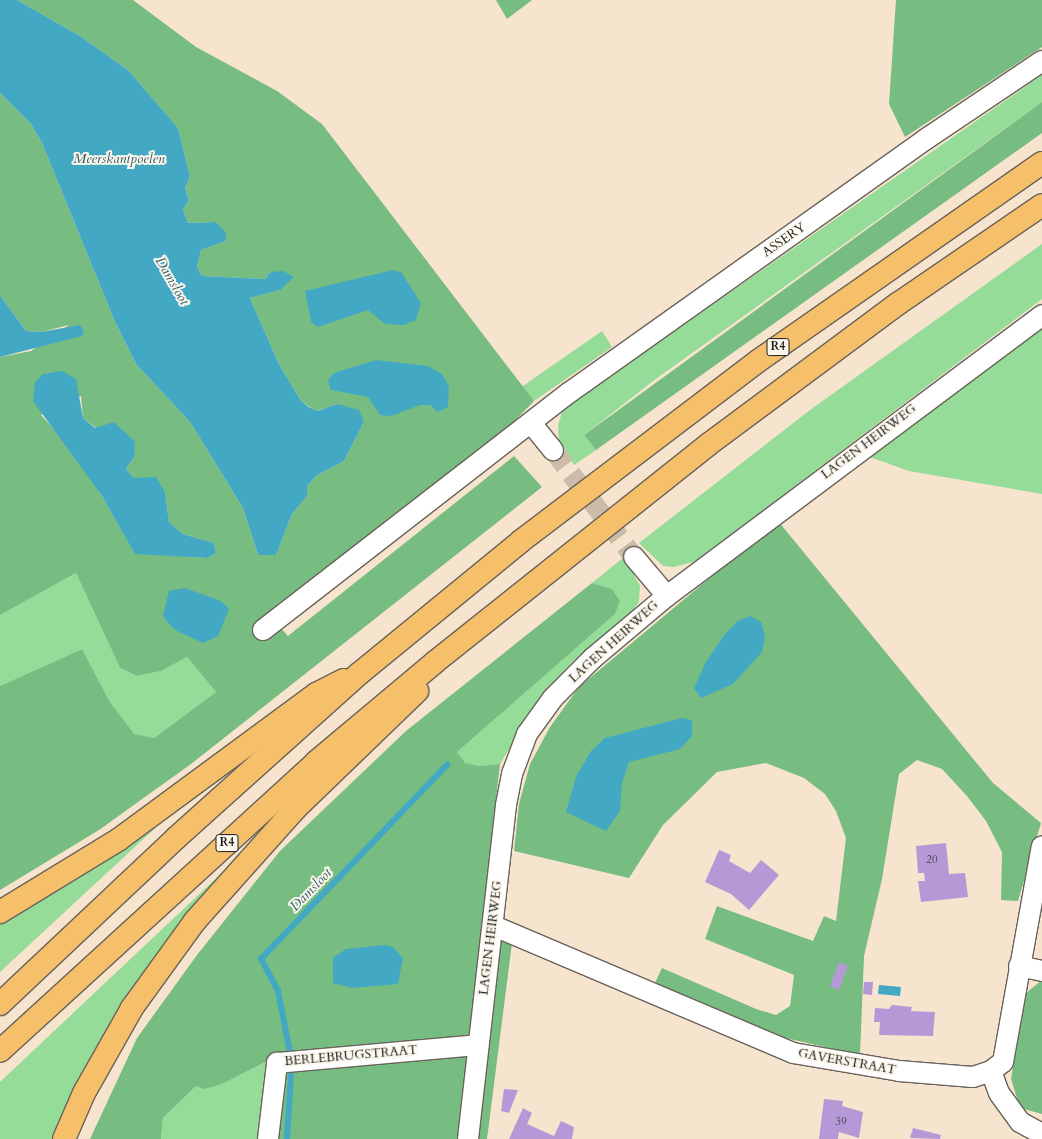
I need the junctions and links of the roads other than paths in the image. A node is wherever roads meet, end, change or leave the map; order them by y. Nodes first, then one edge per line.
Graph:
1 (1042, 62) edge
2 (1042, 163) edge
3 (1042, 205) edge
4 (1042, 315) edge
5 (531, 423) junction
6 (553, 450) tunnel mouth
7 (634, 557) tunnel mouth
8 (667, 596) junction
9 (263, 630) dead end
10 (460, 642) junction
11 (360, 673) junction
12 (1042, 846) edge
13 (0, 912) edge
14 (494, 926) junction
15 (1019, 966) junction
16 (1042, 971) edge
17 (0, 1004) edge
18 (478, 1045) junction
19 (0, 1051) edge
20 (991, 1071) junction
21 (1042, 1134) edge
22 (64, 1139) edge
23 (268, 1139) edge
24 (468, 1139) edge

1 - 5 street, ASSERY
2 - 11 highway, R4
3 - 10 highway, R4
4 - 8 street, LAGEN HEIRWEG
5 - 6 street
5 - 9 street, ASSERY
7 - 8 street
8 - 14 street, LAGEN HEIRWEG
10 - 19 highway, R4
10 - 22 highway
11 - 13 highway
11 - 17 highway, R4
12 - 15 street, GAVERSTRAAT
14 - 18 street, LAGEN HEIRWEG
14 - 20 street, GAVERSTRAAT
15 - 16 street
15 - 20 street, GAVERSTRAAT
18 - 23 street, BERLEBRUGSTRAAT
18 - 24 street, LAGEN HEIRWEG
20 - 21 street

